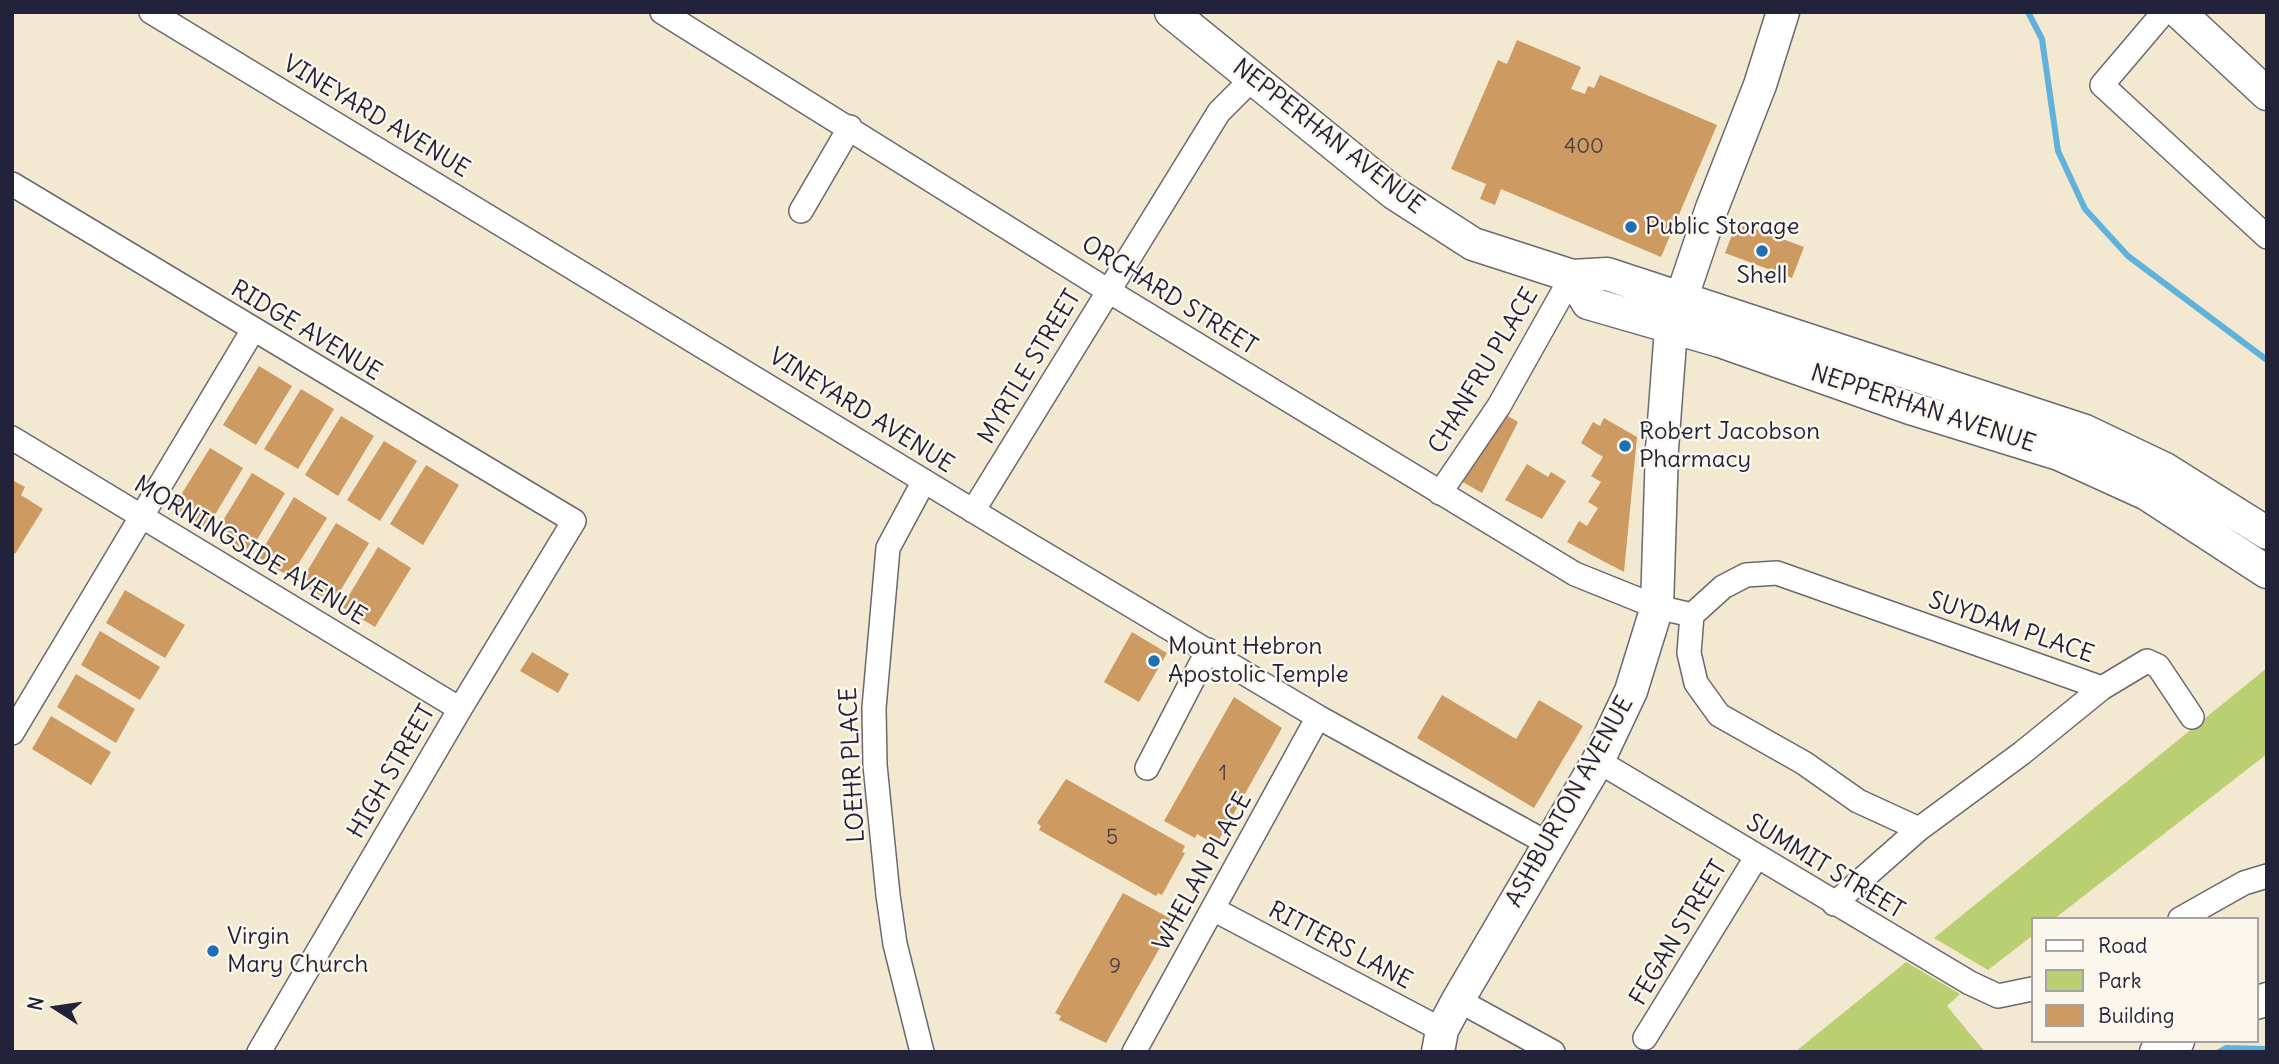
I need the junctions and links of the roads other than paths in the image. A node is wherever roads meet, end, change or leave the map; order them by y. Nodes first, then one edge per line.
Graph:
1 (151, 12) edge
2 (662, 12) edge
3 (1171, 12) edge
4 (1783, 12) edge
5 (2164, 12) edge
6 (2179, 12) edge
7 (1252, 79) junction
8 (2267, 94) edge
9 (850, 127) junction
10 (12, 184) edge
11 (801, 211) dead end
12 (2267, 237) edge
13 (1572, 276) junction
14 (1108, 290) junction
15 (1676, 314) junction
16 (253, 330) junction
17 (12, 438) edge
18 (924, 481) junction
19 (1440, 493) junction
20 (973, 510) junction
21 (142, 516) junction
22 (574, 521) joint
23 (2267, 533) edge
24 (2267, 572) edge
25 (1657, 607) junction
26 (1692, 615) junction
27 (1208, 650) junction
28 (2102, 688) junction
29 (460, 709) junction
30 (1318, 717) junction
31 (2192, 717) dead end
32 (14, 726) edge
33 (1598, 761) junction
34 (1147, 768) dead end
35 (1919, 829) junction
36 (1549, 844) junction
37 (1757, 856) junction
38 (2267, 876) edge
39 (1834, 904) junction
40 (1213, 909) junction
41 (2184, 917) edge
42 (2030, 989) edge
43 (1458, 1000) junction
44 (1646, 1038) dead end
45 (1440, 1041) edge
46 (2174, 1043) edge
47 (260, 1052) edge
48 (922, 1052) edge
49 (1133, 1052) edge
50 (1553, 1052) edge
51 (2156, 1052) edge

1 - 18 street, VINEYARD AVENUE
2 - 9 street, ORCHARD STREET
3 - 7 main road, NEPPERHAN AVENUE
4 - 15 main road, ASHBURTON AVENUE
5 - 12 street
6 - 8 main road
7 - 13 main road, NEPPERHAN AVENUE
7 - 14 street, MYRTLE STREET
9 - 11 street
9 - 14 street, ORCHARD STREET
10 - 16 street, RIDGE AVENUE
13 - 15 main road, NEPPERHAN AVENUE
13 - 19 street, CHANFRU PLACE
14 - 19 street, ORCHARD STREET
14 - 20 street, MYRTLE STREET
15 - 23 main road, NEPPERHAN AVENUE
15 - 24 main road, NEPPERHAN AVENUE
15 - 25 main road, ASHBURTON AVENUE
16 - 21 street
16 - 22 street, RIDGE AVENUE
17 - 21 street, MORNINGSIDE AVENUE
18 - 20 street, VINEYARD AVENUE
18 - 48 street, LOEHR PLACE
19 - 25 street, ORCHARD STREET
20 - 27 street, VINEYARD AVENUE
21 - 29 street, MORNINGSIDE AVENUE
21 - 32 street
22 - 29 street, HIGH STREET
25 - 26 street, ORCHARD STREET
25 - 33 main road, ASHBURTON AVENUE
26 - 28 street, SUYDAM PLACE
26 - 35 street
27 - 30 street, VINEYARD AVENUE
27 - 34 street
28 - 31 street
28 - 35 street, SUYDAM PLACE
29 - 47 street, HIGH STREET
30 - 36 street, VINEYARD AVENUE
30 - 40 street, WHELAN PLACE
33 - 36 main road, ASHBURTON AVENUE
33 - 37 street, SUMMIT STREET
35 - 39 street, SUYDAM PLACE
36 - 43 main road, ASHBURTON AVENUE
37 - 39 street, SUMMIT STREET
37 - 44 street, FEGAN STREET
38 - 41 street
39 - 42 street, SUMMIT STREET
40 - 45 street, RITTERS LANE
40 - 49 street, WHELAN PLACE
43 - 45 main road, ASHBURTON AVENUE
43 - 50 street
46 - 51 main road

